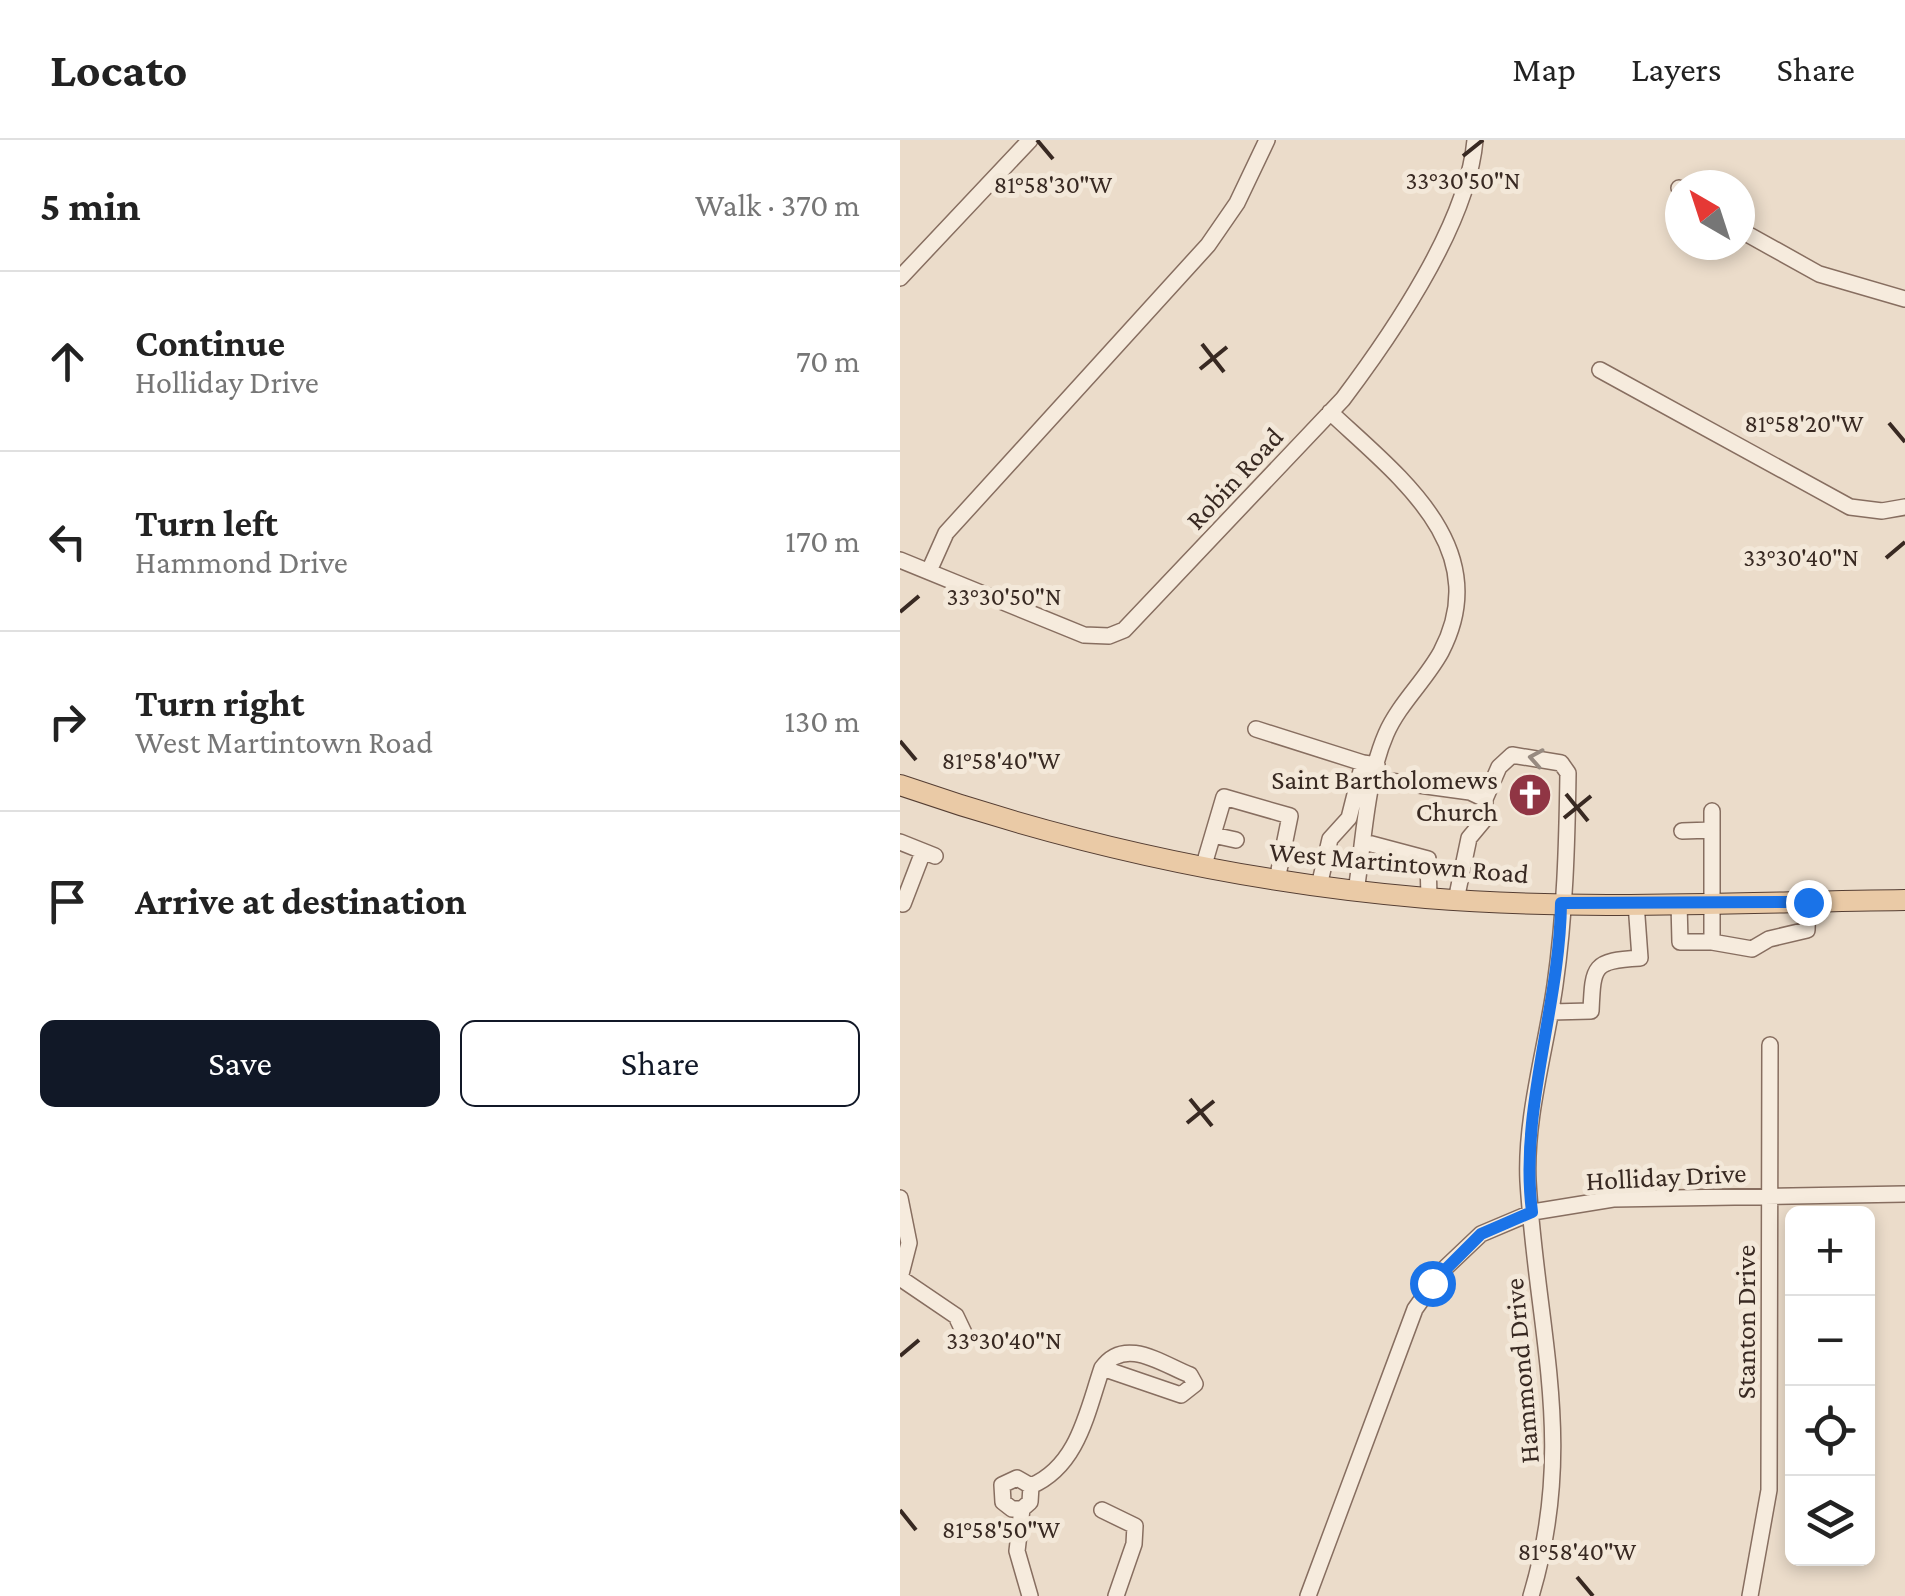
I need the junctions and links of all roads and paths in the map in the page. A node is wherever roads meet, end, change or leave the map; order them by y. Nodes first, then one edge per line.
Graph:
1 (1030, 140) edge
2 (1268, 140) edge
3 (1475, 140) edge
4 (1755, 238) edge
5 (902, 271) edge
6 (1905, 299) edge
7 (1600, 370) dead end
8 (1330, 412) junction
9 (1905, 507) edge
10 (900, 560) edge
11 (929, 571) junction
12 (1256, 729) dead end
13 (1372, 769) junction
14 (900, 785) edge
15 (1485, 799) junction
16 (1712, 811) dead end
17 (1682, 830) dead end
18 (1712, 830) junction
19 (1213, 835) junction
20 (1236, 840) dead end
21 (900, 842) edge
22 (1364, 842) junction
23 (1203, 868) junction
24 (1277, 880) junction
25 (1319, 886) junction
26 (1356, 891) junction
27 (1429, 898) junction
28 (1456, 900) junction
29 (1905, 900) edge
30 (1808, 902) junction
31 (1561, 903) junction
32 (1636, 903) junction
33 (1679, 903) junction
34 (1712, 903) junction
35 (903, 904) dead end
36 (1712, 942) junction
37 (1550, 1012) junction
38 (1770, 1045) dead end
39 (1905, 1194) edge
40 (1771, 1196) junction
41 (900, 1198) edge
42 (1532, 1212) junction
43 (900, 1278) edge
44 (965, 1336) dead end
45 (1102, 1368) junction
46 (1030, 1486) junction
47 (1022, 1509) junction
48 (1102, 1510) dead end
49 (1030, 1596) edge
50 (1116, 1596) edge
51 (1308, 1596) edge
52 (1531, 1596) edge
53 (1750, 1596) edge

1 - 5 street
2 - 11 street
3 - 8 street, Robin Road
4 - 6 street
7 - 9 street
8 - 11 street, Robin Road
8 - 13 street
10 - 11 street, Robin Road
12 - 13 street
13 - 15 street
13 - 22 street
13 - 25 street
14 - 23 main road, West Martintown Road
15 - 28 street
31 -> 15 street, Hammond Drive
16 - 18 street
17 - 18 street
18 - 34 street
19 - 20 street
19 - 23 street
19 - 24 street
21 - 35 street
22 - 26 street
22 - 27 street
23 - 24 main road, West Martintown Road
24 - 25 main road, West Martintown Road
25 - 26 main road, West Martintown Road
26 - 27 main road, West Martintown Road
27 - 28 main road, West Martintown Road
28 - 31 main road, West Martintown Road
29 - 30 main road, West Martintown Road
30 - 34 main road, West Martintown Road
30 - 36 street
31 - 32 main road, West Martintown Road
31 - 37 street, Hammond Drive
32 - 33 main road, West Martintown Road
32 - 37 street
33 - 34 main road, West Martintown Road
33 - 36 street
34 - 36 street
37 - 42 street, Hammond Drive
38 - 40 street, Stanton Drive
39 - 40 street, Holliday Drive
40 - 42 street, Holliday Drive
40 - 53 street, Stanton Drive
41 - 43 street
42 - 51 street, Holliday Drive
42 - 52 street, Hammond Drive
43 - 44 street
45 - 45 street
45 - 46 street
46 - 47 street
46 - 47 street
47 - 49 street
48 - 50 street

